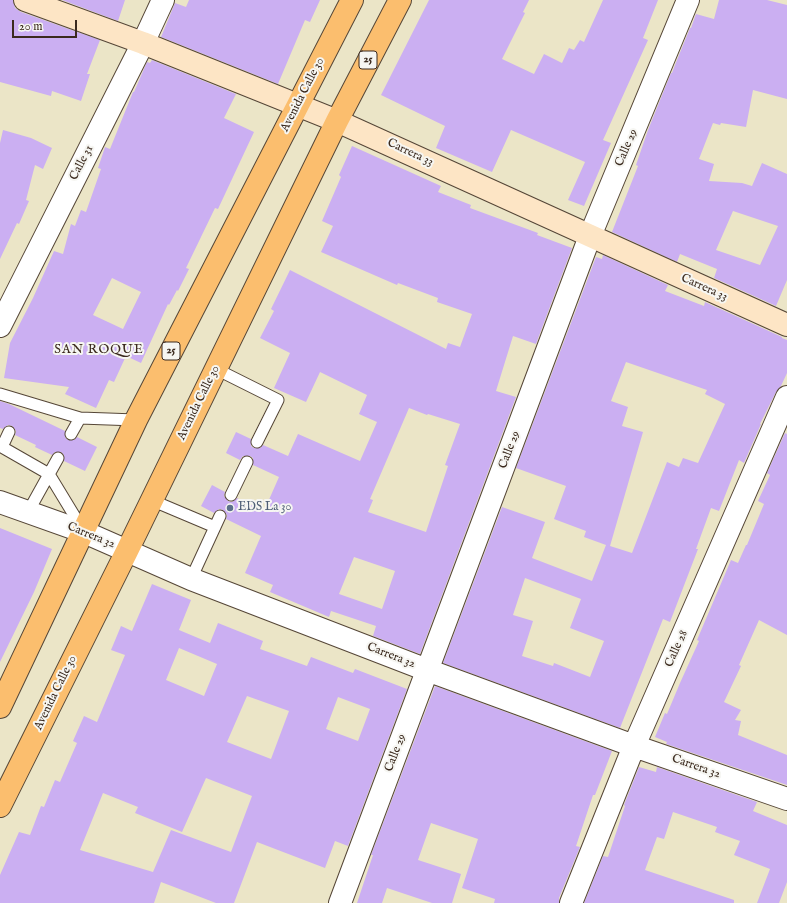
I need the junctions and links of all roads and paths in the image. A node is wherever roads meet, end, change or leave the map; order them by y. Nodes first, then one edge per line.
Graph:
1 (24, 0) edge
2 (163, 0) edge
3 (352, 0) edge
4 (400, 0) edge
5 (688, 0) edge
6 (142, 43) junction
7 (299, 105) junction
8 (337, 121) junction
9 (590, 236) junction
10 (787, 325) edge
11 (0, 326) edge
12 (216, 369) junction
13 (0, 394) edge
14 (787, 397) edge
15 (80, 418) junction
16 (136, 420) junction
17 (9, 432) dead end
18 (71, 434) dead end
19 (257, 442) dead end
20 (1, 447) edge
21 (58, 458) dead end
22 (247, 462) dead end
23 (49, 474) junction
24 (231, 495) dead end
25 (151, 500) junction
26 (0, 502) edge
27 (28, 512) junction
28 (220, 516) dead end
29 (215, 527) junction
30 (84, 532) junction
31 (127, 551) junction
32 (191, 579) junction
33 (427, 670) junction
34 (0, 707) edge
35 (634, 746) junction
36 (787, 799) edge
37 (0, 806) edge
38 (340, 903) edge
39 (571, 903) edge

1 - 6 street, Carrera 33
2 - 6 street, Calle 31
3 - 7 highway, Avenida Calle 30 / 25
4 - 8 highway, Avenida Calle 30 / 25
5 - 9 street, Calle 29
6 - 7 street, Carrera 33
6 - 11 street, Calle 31
7 - 8 street, Carrera 33
7 - 16 highway, Avenida Calle 30 / 25
8 - 9 street, Carrera 33
8 - 12 highway, Avenida Calle 30 / 25
9 - 10 street, Carrera 33
9 - 33 street, Calle 29
12 - 19 lane
12 - 25 highway, Avenida Calle 30 / 25
13 - 15 lane
14 - 35 street, Calle 28
15 - 16 lane
15 - 18 lane
16 - 30 highway, Avenida Calle 30 / 25
17 - 20 lane
20 - 23 lane
21 - 23 lane
22 - 24 lane
23 - 27 lane
23 - 30 lane
25 - 29 lane
25 - 31 highway, Avenida Calle 30 / 25
26 - 27 street, Carrera 32
27 - 30 street, Carrera 32
28 - 29 lane
29 - 32 lane
30 - 31 street, Carrera 32
30 - 34 highway, Avenida Calle 30 / 25
31 - 32 street, Carrera 32
31 - 37 highway, Avenida Calle 30 / 25
32 - 33 street, Carrera 32
33 - 35 street, Carrera 32
33 - 38 street, Calle 29
35 - 36 street, Carrera 32
35 - 39 street, Calle 28

